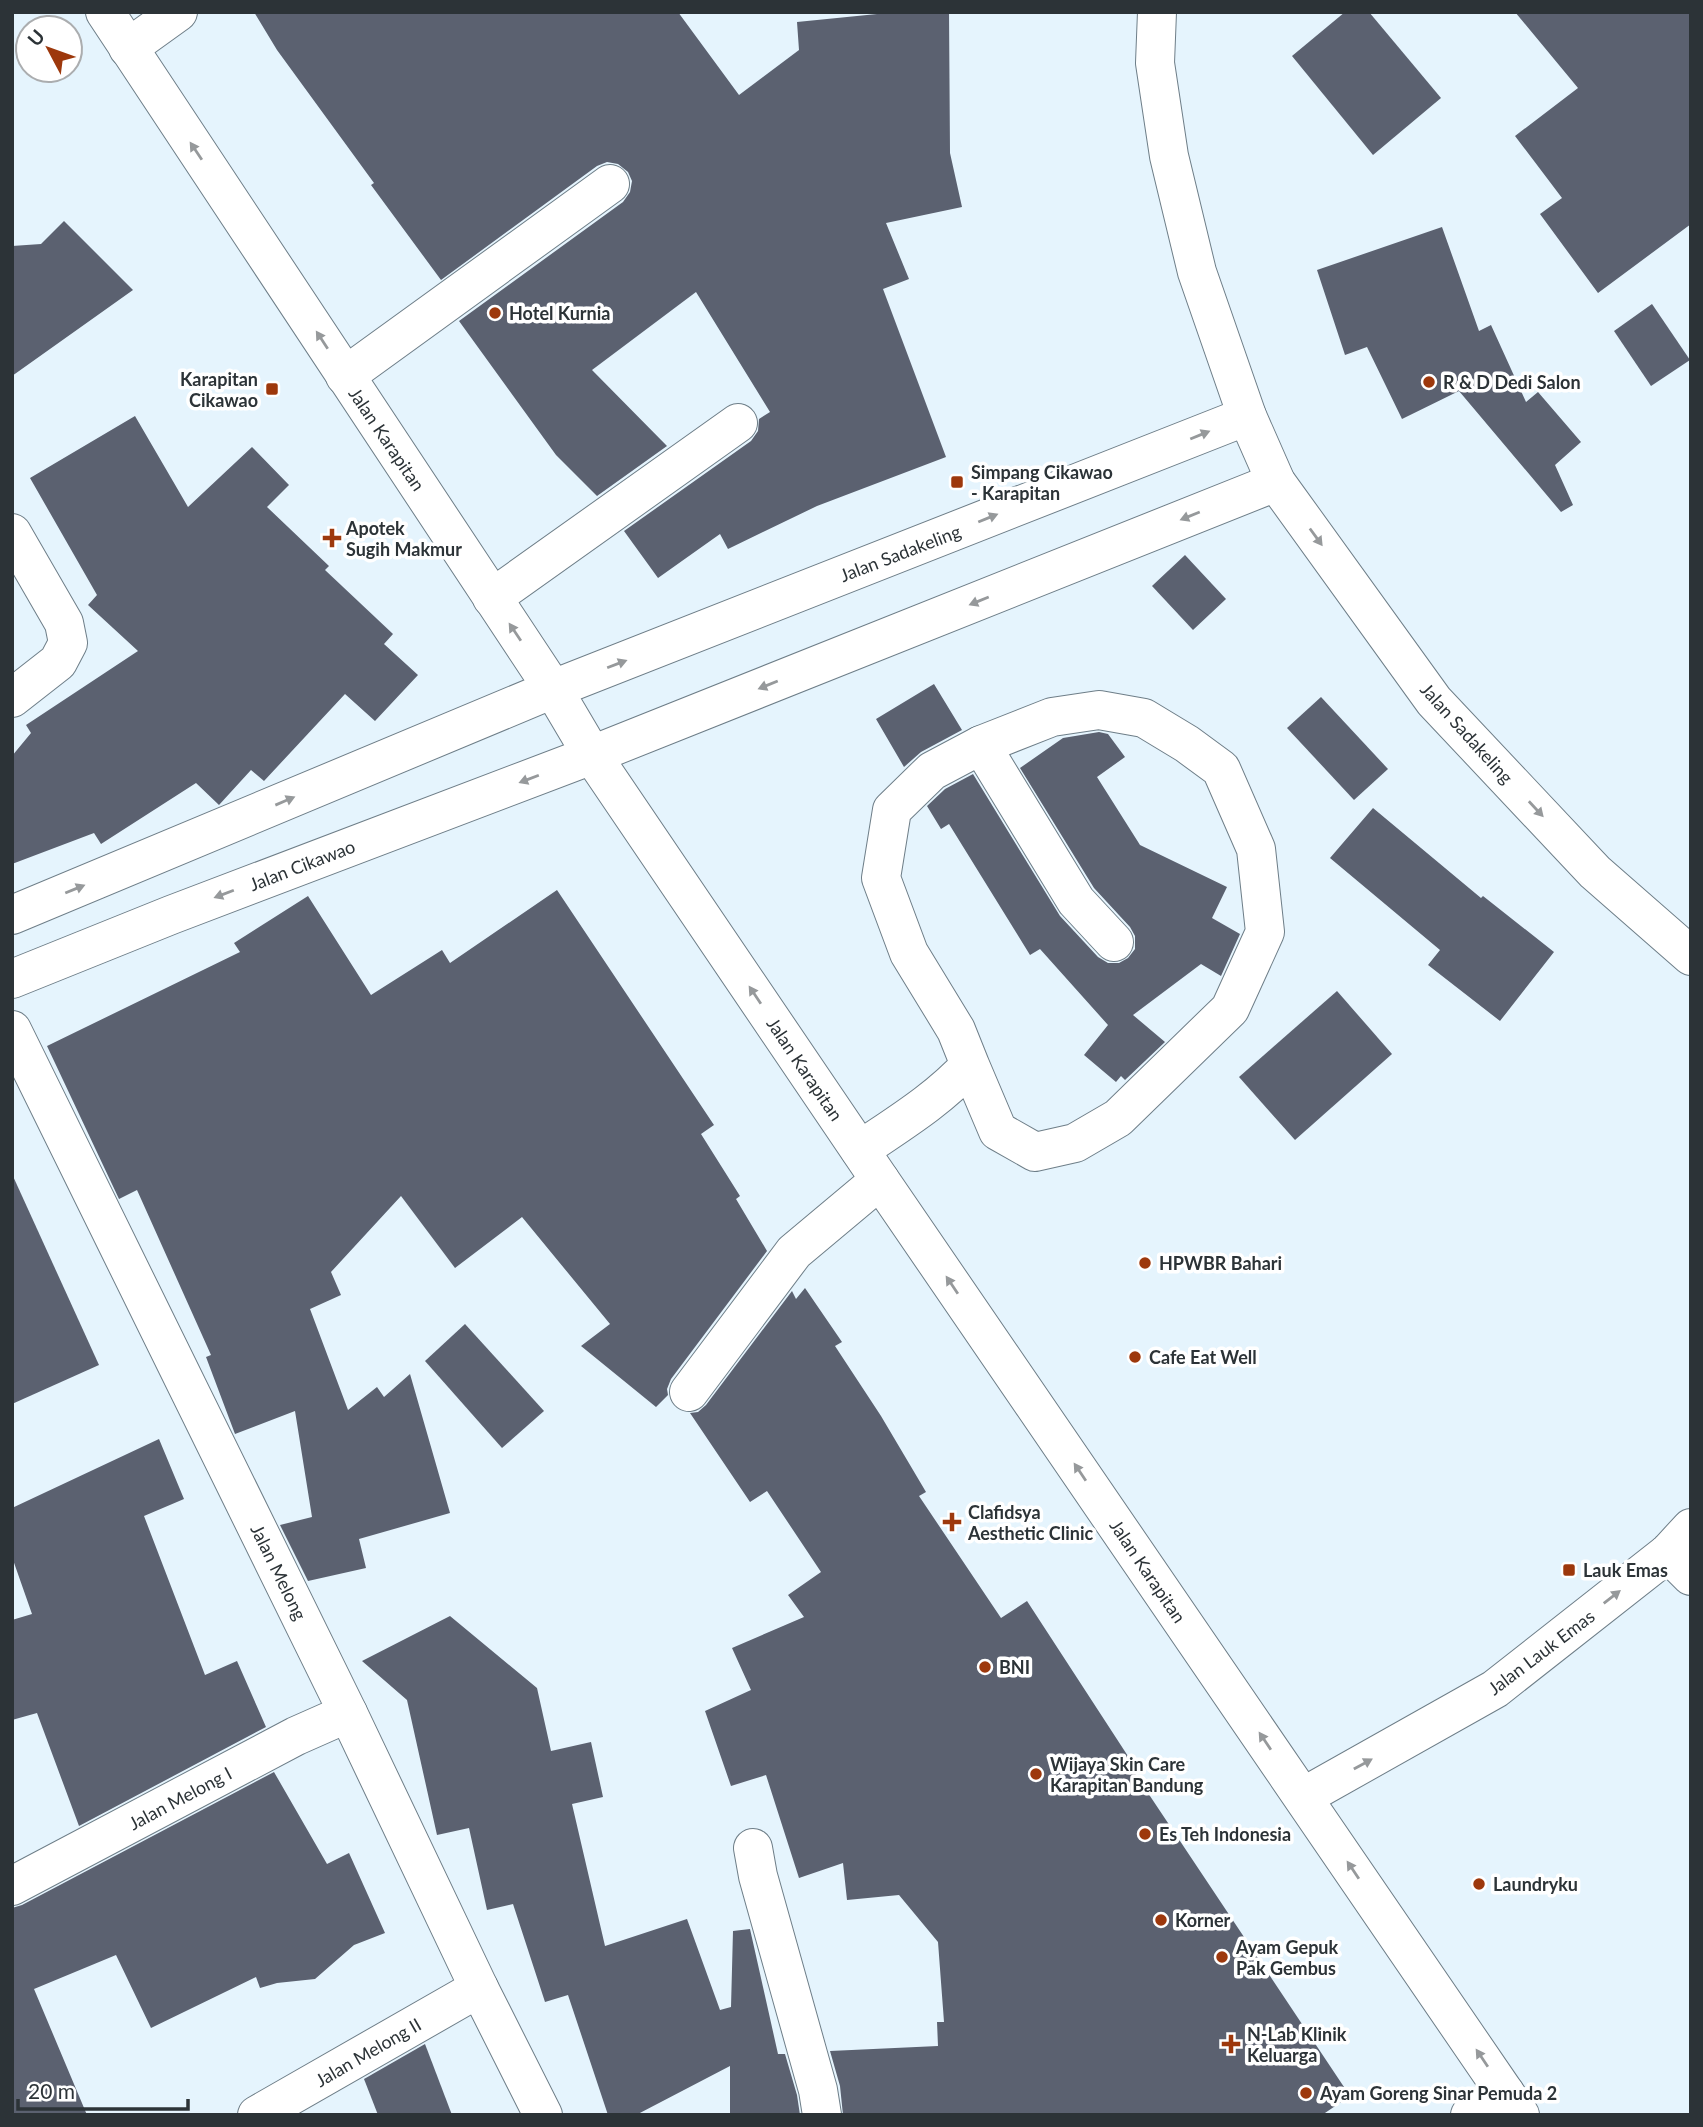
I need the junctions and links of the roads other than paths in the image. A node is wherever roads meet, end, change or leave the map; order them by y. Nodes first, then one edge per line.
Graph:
1 (104, 12) edge
2 (177, 12) edge
3 (1157, 12) edge
4 (128, 48) junction
5 (610, 184) dead end
6 (345, 376) junction
7 (1247, 416) junction
8 (738, 423) dead end
9 (1276, 482) junction
10 (12, 533) edge
11 (492, 598) junction
12 (553, 689) junction
13 (12, 698) edge
14 (981, 745) junction
15 (592, 755) junction
16 (12, 915) edge
17 (1114, 942) dead end
18 (1691, 956) edge
19 (12, 979) edge
20 (12, 1030) edge
21 (970, 1065) junction
22 (870, 1165) junction
23 (689, 1392) dead end
24 (1683, 1552) edge
25 (348, 1713) junction
26 (1303, 1797) junction
27 (753, 1848) dead end
28 (12, 1886) edge
29 (479, 1988) junction
30 (1513, 2104) edge
31 (257, 2115) edge
32 (543, 2115) edge
33 (822, 2115) edge
34 (1470, 2115) edge

1 - 4 street, Jalan Karapitan
2 - 4 street
3 - 7 street, Jalan Sadakeling
6 -> 4 street, Jalan Karapitan
5 - 6 street
6 - 11 street, Jalan Karapitan
7 - 9 street, Jalan Sadakeling
12 -> 7 street, Jalan Sadakeling
8 - 11 street
9 -> 15 street
9 -> 18 street, Jalan Sadakeling
10 - 13 street
12 -> 11 street, Jalan Karapitan
12 - 15 street, Jalan Karapitan
16 -> 12 street
14 - 17 street
14 - 21 street
14 - 21 street
15 -> 19 street, Jalan Cikawao
22 -> 15 street, Jalan Karapitan
20 - 25 street, Jalan Melong
21 - 22 street
22 - 23 street
26 -> 22 street, Jalan Karapitan
26 -> 24 street, Jalan Lauk Emas
25 - 28 street, Jalan Melong I
25 - 29 street, Jalan Melong
30 -> 26 street, Jalan Karapitan
27 - 33 street
29 - 31 street, Jalan Melong II
29 - 32 street, Jalan Melong
30 - 34 street

